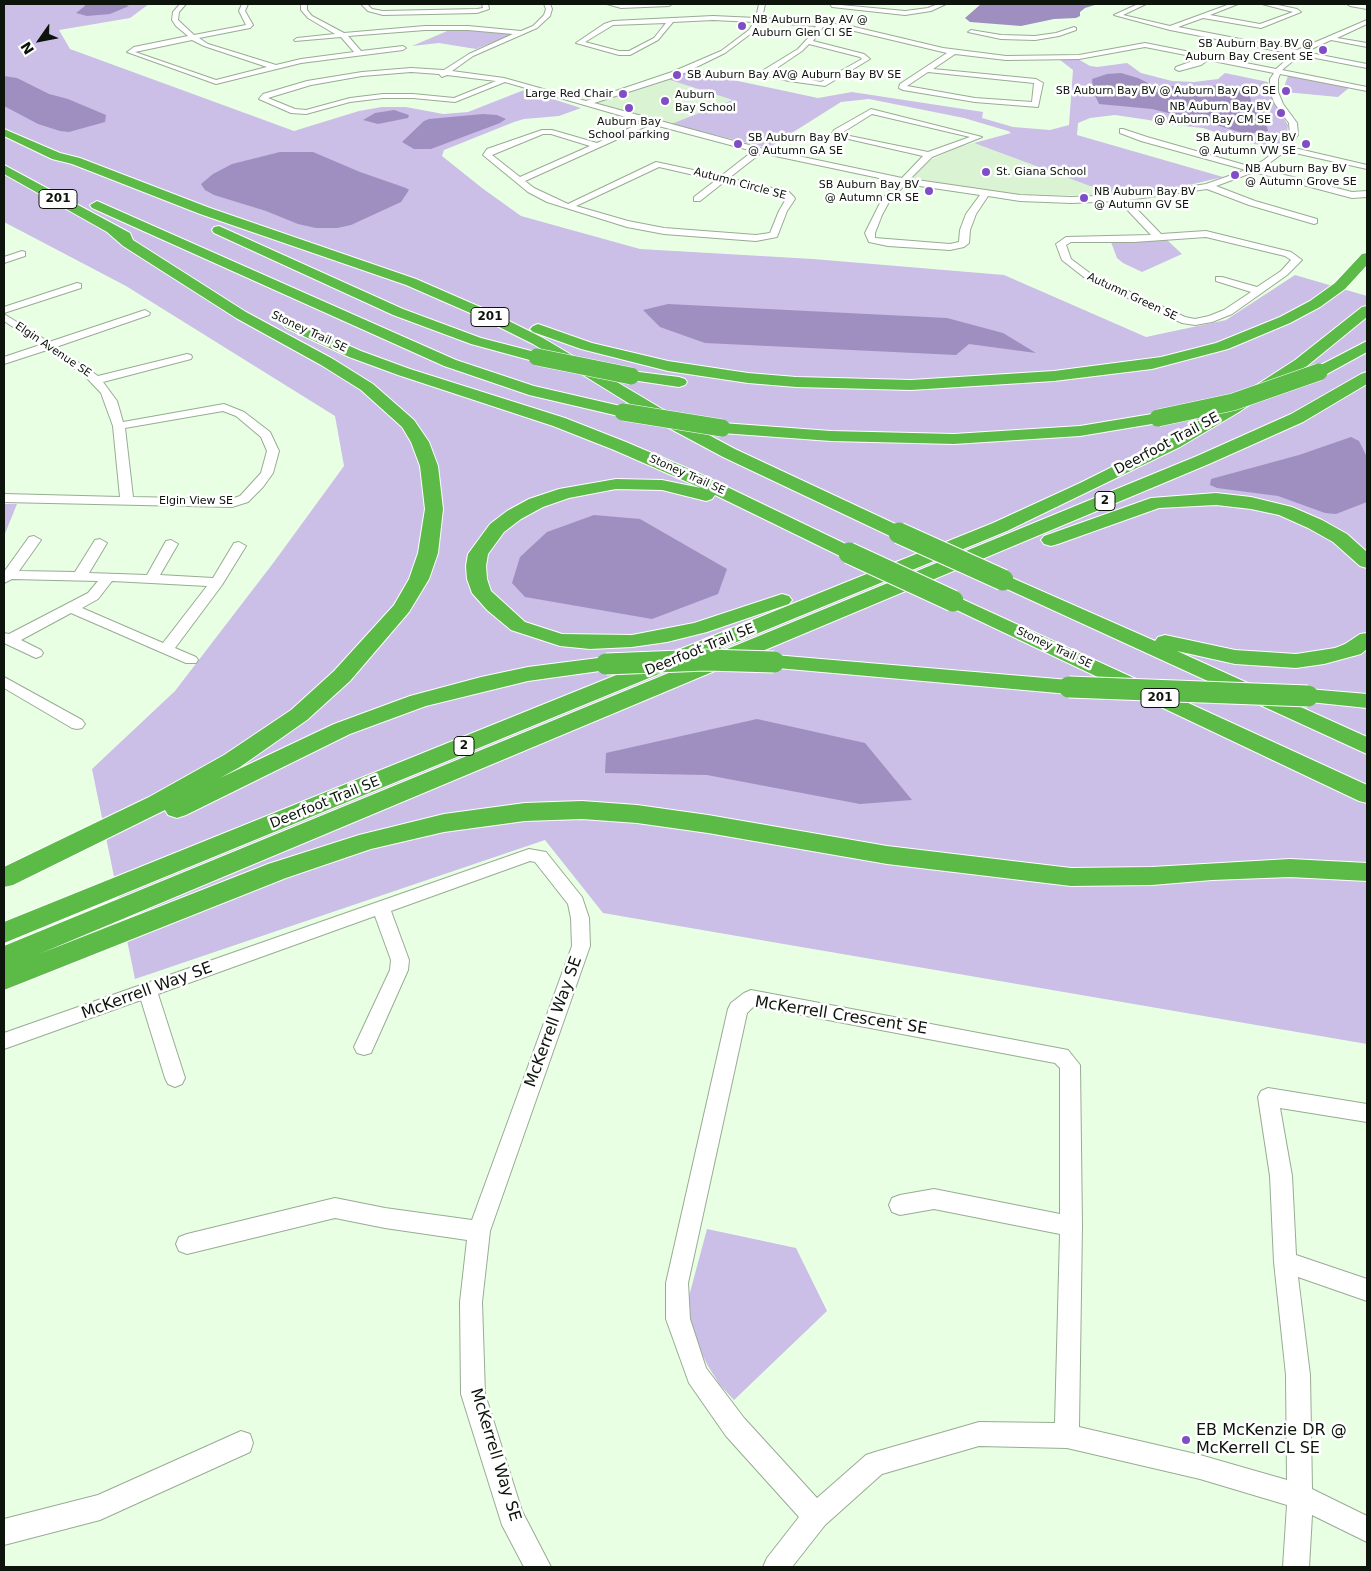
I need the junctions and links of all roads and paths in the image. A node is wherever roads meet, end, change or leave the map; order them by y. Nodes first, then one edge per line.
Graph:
1 (183, 4) edge
2 (245, 4) edge
3 (304, 4) edge
4 (364, 4) edge
5 (485, 4) edge
6 (548, 4) edge
7 (610, 4) edge
8 (670, 4) edge
9 (754, 4) edge
10 (762, 4) edge
11 (943, 4) edge
12 (1143, 4) edge
13 (1235, 4) edge
14 (1265, 4) edge
15 (1350, 4) edge
16 (832, 5) edge
17 (1367, 7) edge
18 (905, 12) junction
19 (1202, 16) junction
20 (671, 20) junction
21 (755, 20) junction
22 (907, 22) dead end
23 (821, 24) junction
24 (1366, 25) edge
25 (1170, 28) junction
26 (1074, 29) dead end
27 (892, 30) dead end
28 (971, 32) dead end
29 (525, 33) junction
30 (343, 35) junction
31 (880, 35) junction
32 (194, 38) junction
33 (1333, 39) junction
34 (297, 40) dead end
35 (808, 42) junction
36 (1046, 43) junction
37 (1367, 45) edge
38 (403, 48) dead end
39 (953, 52) junction
40 (359, 53) junction
41 (1301, 54) junction
42 (1066, 56) junction
43 (1207, 57) junction
44 (1367, 66) edge
45 (274, 68) junction
46 (1179, 69) dead end
47 (926, 70) junction
48 (1281, 72) junction
49 (444, 73) junction
50 (501, 81) junction
51 (1367, 89) edge
52 (580, 104) junction
53 (1035, 105) junction
54 (1031, 113) dead end
55 (647, 123) junction
56 (1303, 124) dead end
57 (1123, 131) dead end
58 (4, 132) edge
59 (1189, 141) dead end
60 (1302, 141) dead end
61 (598, 146) junction
62 (1175, 148) junction
63 (1284, 148) junction
64 (1294, 150) junction
65 (757, 151) junction
66 (929, 155) junction
67 (56, 156) junction
68 (4, 164) edge
69 (1367, 168) edge
70 (4, 169) edge
71 (1259, 171) junction
72 (722, 179) junction
73 (518, 180) junction
74 (902, 182) junction
75 (1212, 188) junction
76 (1367, 194) edge
77 (983, 196) junction
78 (697, 199) dead end
79 (1118, 201) junction
80 (568, 207) junction
81 (1314, 221) dead end
82 (112, 229) junction
83 (265, 232) junction
84 (1154, 238) junction
85 (22, 254) dead end
86 (1367, 257) edge
87 (4, 260) edge
88 (1219, 279) dead end
89 (77, 286) dead end
90 (1259, 291) junction
91 (4, 310) edge
92 (1367, 310) edge
93 (145, 313) dead end
94 (4, 317) edge
95 (49, 346) junction
96 (1367, 346) edge
97 (187, 357) dead end
98 (1166, 360) junction
99 (4, 361) edge
100 (1367, 377) edge
101 (96, 380) junction
102 (119, 426) junction
103 (4, 498) edge
104 (127, 500) junction
105 (34, 540) dead end
106 (100, 543) dead end
107 (171, 544) dead end
108 (239, 546) dead end
109 (847, 552) junction
110 (922, 558) junction
111 (1367, 562) edge
112 (80, 576) junction
113 (6, 577) edge
114 (108, 577) junction
115 (151, 579) junction
116 (217, 582) junction
117 (1012, 584) junction
118 (71, 608) junction
119 (836, 612) junction
120 (6, 639) edge
121 (1367, 639) edge
122 (167, 648) junction
123 (36, 653) dead end
124 (191, 660) dead end
125 (774, 662) joint
126 (4, 682) edge
127 (1069, 687) joint
128 (1367, 694) edge
129 (1308, 696) junction
130 (1367, 701) edge
131 (77, 724) dead end
132 (1367, 746) edge
133 (1367, 795) edge
134 (1367, 872) edge
135 (1184, 874) junction
136 (4, 878) edge
137 (1367, 883) edge
138 (4, 892) edge
139 (381, 907) junction
140 (4, 933) edge
141 (4, 957) edge
142 (4, 979) edge
143 (148, 991) junction
144 (4, 1041) edge
145 (364, 1047) dead end
146 (175, 1078) dead end
147 (1367, 1113) edge
148 (900, 1205) dead end
149 (1071, 1226) junction
150 (479, 1231) junction
151 (186, 1244) dead end
152 (1286, 1262) junction
153 (1367, 1290) edge
154 (1067, 1436) junction
155 (241, 1443) dead end
156 (1300, 1496) junction
157 (816, 1516) junction
158 (1367, 1529) edge
159 (4, 1532) edge
160 (538, 1567) edge
161 (776, 1567) edge
162 (1296, 1567) edge

1 - 32 street
2 - 32 street
3 - 30 street
4 - 5 street
6 - 29 street
7 - 8 street
9 - 21 street
10 - 21 street
11 - 18 street
12 - 25 street
13 - 19 street
14 - 19 street
15 - 17 street
16 - 18 street
18 - 22 street
19 - 25 street
20 - 20 street
20 - 21 street
21 - 23 street
21 - 52 street
23 - 31 street
23 - 35 street
24 - 33 street
25 - 41 street
26 - 36 street
27 - 31 street
28 - 36 street
29 - 30 street
29 - 49 street
30 - 34 street
30 - 40 street
31 - 39 street
32 - 45 street
32 - 45 street
33 - 37 street
33 - 41 street
35 - 35 street
36 - 42 street
38 - 40 street
39 - 42 street
39 - 47 street
40 - 45 street
41 - 44 street
41 - 48 street
42 - 43 street
43 - 46 street
43 - 48 street
47 - 53 street
47 - 53 street
48 - 51 street
48 - 56 street
48 - 63 street
49 - 50 street
49 - 50 street
50 - 52 street
52 - 55 street
53 - 54 street
55 - 61 street
55 - 65 street
57 - 62 street
58 - 67 highway, 201
59 - 62 street
60 - 64 street
61 - 73 street
61 - 73 street, Autumn Circle SE
62 - 71 street
63 - 64 street
63 - 71 street
64 - 69 street
64 - 71 street
65 - 72 street
65 - 74 street
66 - 66 street
66 - 74 street
67 - 83 highway, 201
67 - 98 highway, bridge
68 - 96 highway, bridge
70 - 82 highway, Stoney Trail SE / 201
71 - 75 street
71 - 76 street
72 - 78 street
72 - 80 street, Autumn Circle SE
72 - 80 street, Autumn Circle SE
73 - 80 street, Autumn Circle SE
74 - 77 street
74 - 77 street
75 - 79 street
75 - 81 street
77 - 79 street
79 - 84 street
82 - 109 highway, Stoney Trail SE / 201
82 - 136 highway
83 - 98 highway
83 - 117 highway, 201, bridge
84 - 90 street, Autumn Green SE
84 - 90 street, Autumn Green SE
85 - 87 street
86 - 98 highway
88 - 90 street
89 - 91 street
92 - 110 highway, Deerfoot Trail SE / 2
93 - 95 street
94 - 95 street, Elgin Avenue SE
95 - 99 street
95 - 101 street, Elgin Avenue SE
97 - 101 street
100 - 119 highway, Deerfoot Trail SE / 2
101 - 102 street, Elgin Avenue SE
102 - 104 street, Elgin Avenue SE
102 - 104 street, Elgin View SE
103 - 104 street, Elgin View SE
105 - 113 street
106 - 112 street
107 - 115 street
108 - 116 street
109 - 110 highway
109 - 133 highway, Stoney Trail SE / 201, bridge
110 - 140 highway, Deerfoot Trail SE / 2
111 - 119 highway
112 - 113 street
112 - 114 street
114 - 115 street
114 - 118 street
115 - 116 street
116 - 122 street
117 - 121 highway
117 - 132 highway, 201
118 - 120 street
118 - 122 street
119 - 141 highway, Deerfoot Trail SE / 2
120 - 123 street
122 - 124 street
125 - 127 highway
125 - 138 highway, bridge
126 - 131 street
127 - 129 highway, bridge
128 - 129 highway
129 - 130 highway
134 - 135 highway
135 - 137 highway
135 - 142 highway
139 - 143 street, McKerrell Way SE
139 - 145 street
139 - 150 street, McKerrell Way SE
143 - 144 street, McKerrell Way SE
143 - 146 street
147 - 152 street
148 - 149 street
149 - 154 street, McKerrell Crescent SE
149 - 157 street, McKerrell Crescent SE
150 - 151 street
150 - 160 street, McKerrell Way SE
152 - 153 street
152 - 156 street
154 - 156 street
154 - 157 street
155 - 159 street
156 - 158 street
156 - 162 street
157 - 161 street

